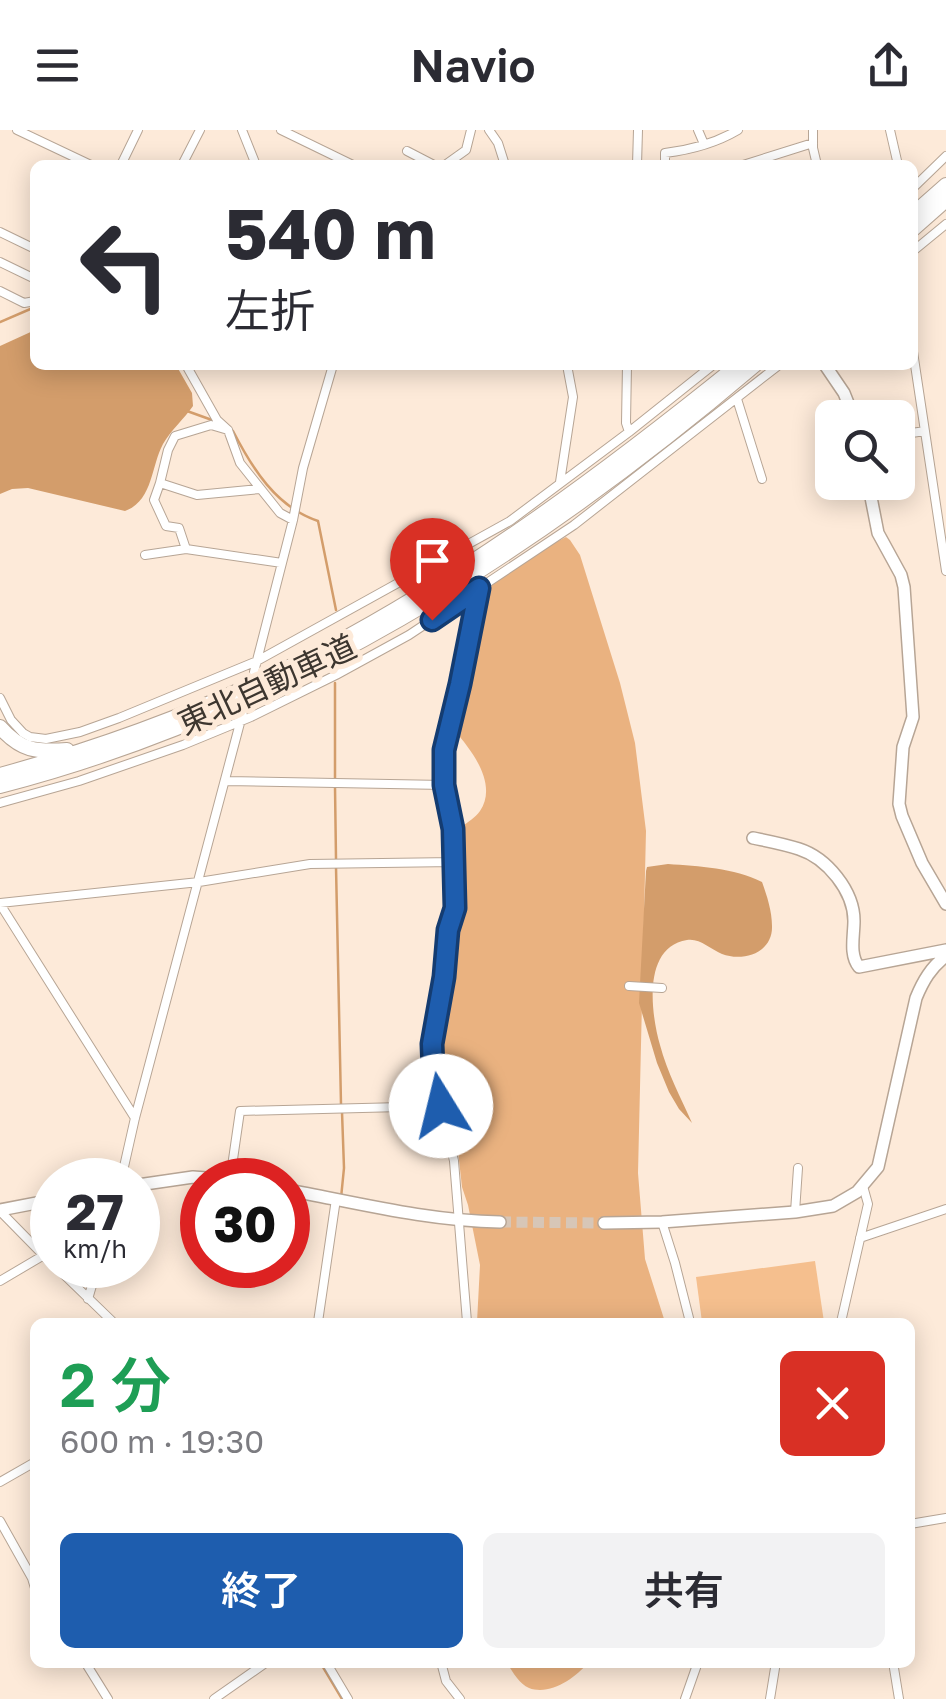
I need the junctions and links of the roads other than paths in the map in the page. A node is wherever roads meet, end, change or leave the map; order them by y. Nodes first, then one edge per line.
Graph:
1 (17, 130) edge
2 (138, 130) edge
3 (200, 130) edge
4 (242, 130) edge
5 (280, 130) edge
6 (471, 130) edge
7 (489, 130) edge
8 (638, 130) edge
9 (698, 130) edge
10 (813, 130) edge
11 (890, 130) edge
12 (734, 131) edge
13 (813, 143) junction
14 (704, 144) junction
15 (408, 151) dead end
16 (946, 156) edge
17 (80, 160) edge
18 (124, 160) edge
19 (185, 160) edge
20 (254, 160) edge
21 (343, 160) edge
22 (425, 160) edge
23 (454, 160) edge
24 (504, 160) edge
25 (637, 160) edge
26 (665, 160) edge
27 (759, 160) edge
28 (816, 160) edge
29 (897, 160) edge
30 (918, 182) edge
31 (946, 185) edge
32 (946, 200) edge
33 (918, 210) edge
34 (946, 224) edge
35 (918, 225) edge
36 (0, 232) edge
37 (30, 247) edge
38 (918, 247) edge
39 (0, 262) edge
40 (30, 277) edge
41 (0, 292) edge
42 (30, 302) edge
43 (189, 370) edge
44 (332, 370) edge
45 (568, 370) edge
46 (628, 370) edge
47 (707, 370) edge
48 (732, 370) edge
49 (749, 370) edge
50 (773, 370) edge
51 (829, 370) edge
52 (915, 370) edge
53 (737, 399) junction
54 (847, 400) edge
55 (228, 430) junction
56 (924, 431) junction
57 (629, 432) junction
58 (915, 432) edge
59 (762, 478) dead end
60 (160, 483) junction
61 (557, 488) junction
62 (260, 489) junction
63 (872, 500) edge
64 (294, 520) junction
65 (186, 548) junction
66 (145, 555) dead end
67 (282, 563) junction
68 (946, 571) edge
69 (479, 588) junction
70 (257, 661) junction
71 (254, 672) dead end
72 (0, 698) edge
73 (244, 708) dead end
74 (241, 721) junction
75 (0, 726) edge
76 (92, 748) junction
77 (0, 775) edge
78 (226, 781) junction
79 (444, 785) junction
80 (0, 786) edge
81 (0, 803) edge
82 (753, 838) dead end
83 (454, 862) junction
84 (199, 882) junction
85 (0, 903) edge
86 (946, 904) edge
87 (946, 953) edge
88 (629, 986) dead end
89 (662, 988) dead end
90 (441, 1106) junction
91 (135, 1118) junction
92 (126, 1158) edge
93 (235, 1158) edge
94 (798, 1168) dead end
95 (863, 1186) junction
96 (310, 1194) edge
97 (336, 1199) junction
98 (30, 1204) edge
99 (946, 1209) edge
100 (0, 1210) edge
101 (796, 1212) junction
102 (458, 1221) junction
103 (500, 1222) tunnel mouth
104 (662, 1222) junction
105 (604, 1223) tunnel mouth
106 (860, 1238) junction
107 (30, 1241) edge
108 (30, 1263) edge
109 (0, 1281) edge
110 (77, 1288) edge
111 (91, 1288) edge
112 (88, 1299) junction
113 (108, 1318) edge
114 (319, 1318) edge
115 (467, 1318) edge
116 (689, 1318) edge
117 (843, 1318) edge
118 (30, 1465) edge
119 (0, 1482) edge
120 (946, 1518) edge
121 (0, 1521) edge
122 (915, 1523) edge
123 (30, 1574) edge
124 (89, 1668) edge
125 (258, 1668) edge
126 (330, 1668) edge
127 (442, 1668) edge
128 (696, 1668) edge
129 (775, 1668) edge
130 (894, 1668) edge
131 (108, 1699) edge
132 (214, 1699) edge
133 (348, 1699) edge
134 (460, 1699) edge
135 (685, 1699) edge
136 (770, 1699) edge
137 (898, 1699) edge

1 - 17 street
2 - 18 street
3 - 19 street
4 - 20 street
5 - 21 street
6 - 23 street
7 - 24 street
8 - 25 street
9 - 14 street
10 - 13 street
11 - 29 street
12 - 14 street
13 - 27 street
13 - 28 street
14 - 26 street
15 - 22 street
16 - 30 street
31 - 33 highway
32 - 35 highway
34 - 38 street
36 - 37 street
39 - 40 street
41 - 42 street
43 - 55 street
44 - 64 street
45 - 61 street
46 - 57 street
47 - 57 street
48 - 76 highway, 東北自動車道
49 - 80 highway, 東北自動車道
50 - 53 street
51 - 54 street
52 - 56 street
53 - 59 street
53 - 69 street
55 - 60 street
55 - 62 street
56 - 58 street
56 - 68 street
57 - 61 street
60 - 62 street
60 - 65 street
61 - 70 street
62 - 64 street
63 - 86 street
64 - 67 street
65 - 66 street
65 - 67 street
67 - 70 street
69 - 74 street
69 - 79 street
70 - 71 street
70 - 72 street
73 - 74 street
74 - 78 street
74 - 81 street
75 - 76 highway
76 - 77 highway, 東北自動車道
78 - 79 street
78 - 84 street
79 - 83 street
82 - 87 street
83 - 84 street
83 - 90 street
84 - 85 street
84 - 91 street
85 - 91 street
87 - 95 street
88 - 89 street
90 - 93 street
90 - 102 street
91 - 92 street
94 - 101 street
95 - 101 street
95 - 106 street
96 - 97 street
97 - 102 street
97 - 114 street
98 - 100 street
99 - 106 street
100 - 107 street
101 - 104 street
102 - 103 street
102 - 115 street
104 - 105 street
104 - 116 street
106 - 117 street
108 - 109 street
110 - 112 street
111 - 112 street
112 - 113 street
118 - 119 street
120 - 122 street
121 - 123 street
124 - 131 street
125 - 132 street
126 - 133 street
127 - 134 street
128 - 135 street
129 - 136 street
130 - 137 street

